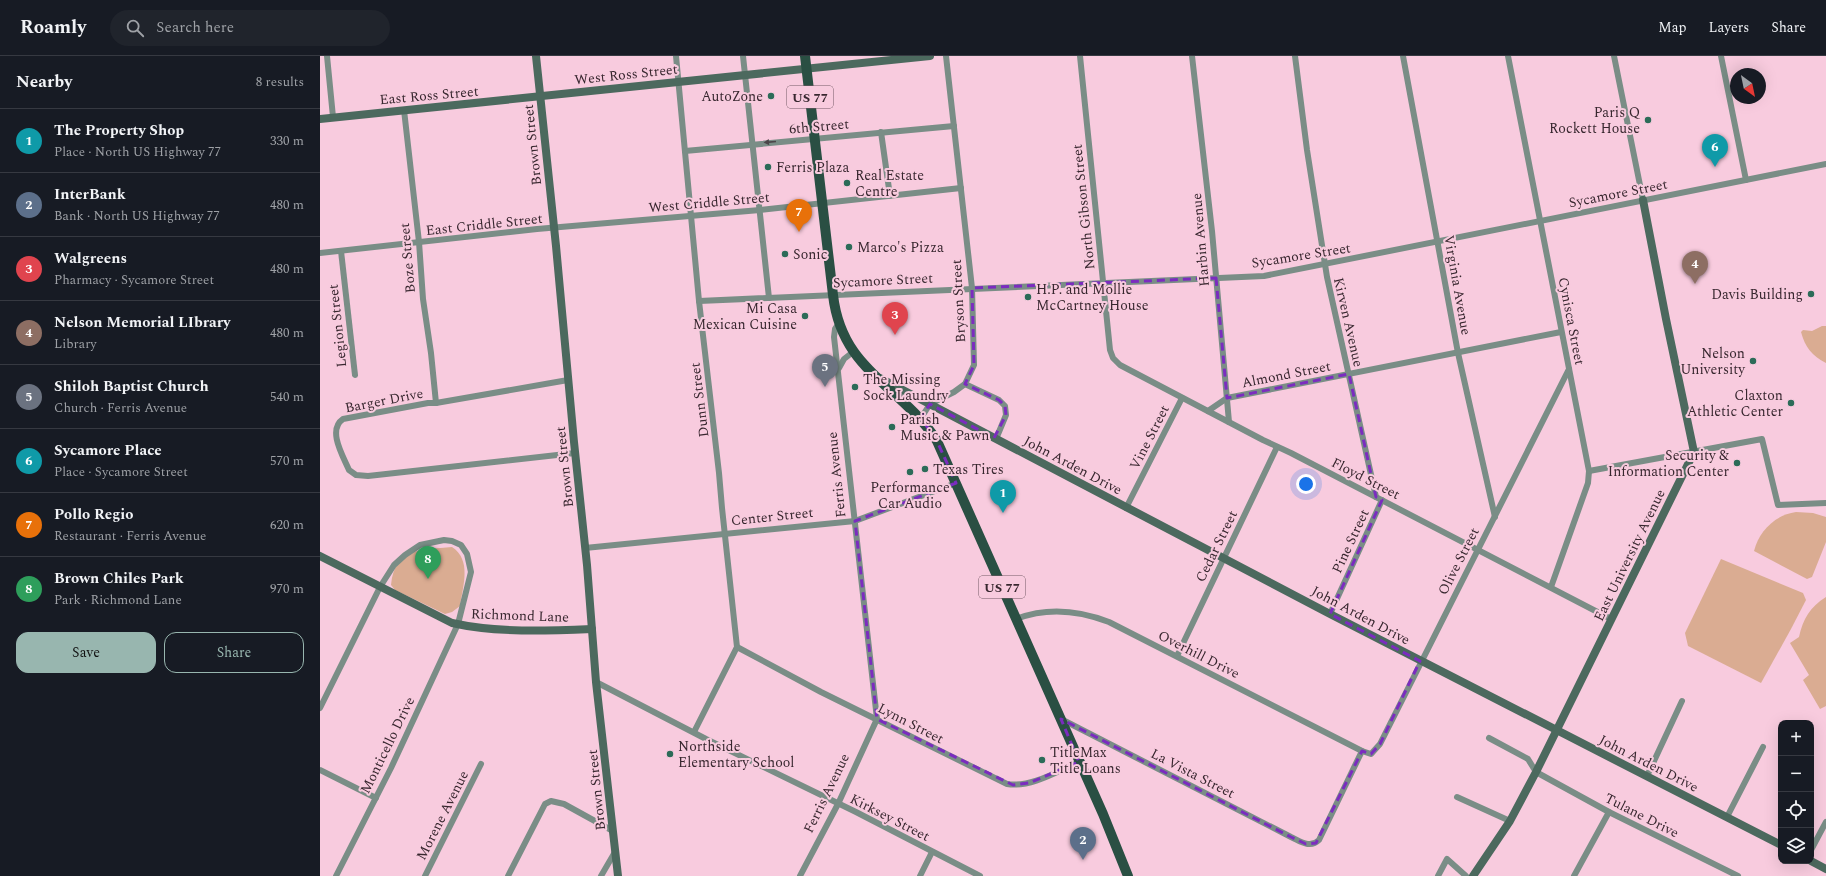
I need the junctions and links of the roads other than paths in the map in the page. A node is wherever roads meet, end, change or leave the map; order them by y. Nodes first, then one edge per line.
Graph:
1 (327, 56) edge
2 (536, 56) edge
3 (676, 56) edge
4 (743, 56) edge
5 (806, 56) edge
6 (930, 56) edge
7 (946, 56) edge
8 (1080, 56) edge
9 (1192, 56) edge
10 (1295, 56) edge
11 (1404, 56) edge
12 (1508, 56) edge
13 (1614, 56) edge
14 (1721, 56) edge
15 (807, 68) junction
16 (745, 74) junction
17 (679, 82) junction
18 (540, 97) junction
19 (404, 110) junction
20 (333, 117) junction
21 (320, 118) edge
22 (954, 126) junction
23 (881, 132) junction
24 (814, 138) junction
25 (753, 144) junction
26 (685, 151) junction
27 (1826, 164) edge
28 (1746, 180) junction
29 (962, 188) junction
30 (890, 196) junction
31 (1643, 200) junction
32 (822, 203) junction
33 (760, 210) junction
34 (691, 216) junction
35 (1540, 220) junction
36 (554, 229) junction
37 (419, 242) junction
38 (1439, 242) junction
39 (341, 251) junction
40 (320, 253) edge
41 (1325, 265) junction
42 (1216, 278) junction
43 (1103, 282) junction
44 (972, 288) junction
45 (833, 295) junction
46 (770, 298) junction
47 (699, 301) junction
48 (839, 323) junction
49 (1561, 332) junction
50 (853, 352) junction
51 (1458, 353) junction
52 (1112, 356) joint
53 (839, 368) junction
54 (1569, 369) junction
55 (871, 374) junction
56 (1348, 374) junction
57 (355, 375) dead end
58 (568, 380) junction
59 (966, 384) junction
60 (1182, 398) junction
61 (1227, 398) junction
62 (436, 403) junction
63 (930, 404) junction
64 (1208, 411) junction
65 (921, 418) junction
66 (1229, 422) junction
67 (996, 439) junction
68 (1277, 447) junction
69 (1694, 452) junction
70 (575, 453) junction
71 (1589, 471) junction
72 (956, 483) junction
73 (1379, 498) junction
74 (1826, 503) edge
75 (1126, 508) junction
76 (1495, 517) junction
77 (855, 521) junction
78 (724, 534) junction
79 (585, 548) junction
80 (1478, 549) junction
81 (320, 556) edge
82 (1224, 558) junction
83 (380, 587) junction
84 (1551, 587) junction
85 (1330, 614) junction
86 (1016, 619) junction
87 (1612, 619) junction
88 (458, 624) junction
89 (592, 629) junction
90 (737, 647) junction
91 (1177, 656) junction
92 (1420, 661) junction
93 (596, 682) junction
94 (1682, 702) dead end
95 (320, 708) edge
96 (877, 719) junction
97 (1060, 719) junction
98 (1556, 730) junction
99 (694, 732) junction
100 (1489, 738) dead end
101 (1763, 747) dead end
102 (1362, 751) junction
103 (1079, 762) junction
104 (481, 764) dead end
105 (320, 770) edge
106 (1536, 772) junction
107 (1647, 776) junction
108 (1457, 797) dead end
109 (376, 798) junction
110 (838, 804) junction
111 (1609, 812) junction
112 (1727, 817) junction
113 (1510, 821) junction
114 (1826, 822) edge
115 (613, 831) junction
116 (1778, 843) edge
117 (1814, 844) edge
118 (615, 852) junction
119 (932, 852) junction
120 (1814, 863) edge
121 (1826, 869) edge
122 (336, 876) edge
123 (425, 876) edge
124 (508, 876) edge
125 (601, 876) edge
126 (618, 876) edge
127 (800, 876) edge
128 (920, 876) edge
129 (980, 876) edge
130 (1128, 876) edge
131 (1438, 876) edge
132 (1466, 876) edge
133 (1473, 876) edge
134 (1574, 876) edge
135 (1738, 876) edge

1 - 20 street
2 - 18 street, Brown Street
3 - 17 street, Dunn Street
4 - 16 street
5 - 15 main road, Ferris Avenue / US 77
6 - 15 street, West Ross Street
7 - 22 street, Bryson Street
8 - 43 street, North Gibson Street
9 - 42 street, Harbin Avenue
10 - 41 street, Kirven Avenue
11 - 38 street, Virginia Avenue
12 - 35 street, Cynisca Street
13 - 31 street
14 - 28 street
15 - 16 street, West Ross Street
15 - 24 main road, Ferris Avenue / US 77
16 - 17 street, West Ross Street
16 - 25 street
17 - 18 street, West Ross Street
17 - 26 street, Dunn Street
18 - 19 street, East Ross Street
18 - 36 street, Brown Street
19 - 20 street, East Ross Street
19 - 37 street, Boze Street
20 - 21 street, East Ross Street
22 - 23 street, 6th Street
22 - 29 street, Bryson Street
23 - 24 street, 6th Street
23 - 30 street
24 -> 25 street, 6th Street
24 - 32 main road, Ferris Avenue / US 77
25 - 26 street, 6th Street
25 - 33 street
26 - 34 street, Dunn Street
27 - 28 street, Sycamore Street
28 - 31 street, Sycamore Street
29 - 30 street, West Criddle Street
29 - 44 street, Bryson Street
30 - 32 street, West Criddle Street
31 - 35 street, Sycamore Street
31 - 69 street
32 - 33 street, West Criddle Street
32 - 45 main road, Ferris Avenue / US 77
33 - 34 street, West Criddle Street
33 - 46 street
34 - 36 street, West Criddle Street
34 - 47 street, Dunn Street
35 - 38 street, Sycamore Street
35 - 49 street, Cynisca Street
36 - 37 street, East Criddle Street
36 - 58 street, Brown Street
37 - 39 street, East Criddle Street
37 - 62 street, Boze Street
38 - 41 street, Sycamore Street
38 - 51 street, Virginia Avenue
39 - 40 street, East Criddle Street
39 - 57 street, Legion Street
41 - 42 street, Sycamore Street
41 - 56 street, Kirven Avenue
42 - 43 street, Sycamore Street
42 - 61 street, Harbin Avenue
43 - 44 street, Sycamore Street
43 - 52 street, North Gibson Street
44 - 45 street, Sycamore Street
44 - 59 street, Bryson Street
45 - 46 street, Sycamore Street
45 - 48 main road, Ferris Avenue / US 77
46 - 47 street, Sycamore Street
47 - 78 street, Dunn Street
48 - 50 main road, US 77
48 - 53 street, Ferris Avenue
49 - 51 street, Almond Street
49 - 54 street, Cynisca Street
50 - 53 street
50 - 55 main road, US 77
51 - 56 street, Almond Street
51 - 76 street, Virginia Avenue
52 - 60 street, Floyd Street
53 - 77 street, Ferris Avenue
54 - 71 street, Cynisca Street
54 - 76 street, Olive Street
55 - 63 street
55 - 65 main road, US 77
56 - 61 street, Almond Street
56 - 73 street, Kirven Avenue
58 - 62 street, Barger Drive
58 - 70 street, Brown Street
59 - 63 street
59 - 67 street
60 - 64 street, Floyd Street
60 - 75 street, Vine Street
61 - 64 street, Almond Street
61 - 66 street, Harbin Avenue
62 - 70 street, Barger Drive
63 - 65 street
63 - 67 street, John Arden Drive
64 - 66 street, Floyd Street
65 - 72 main road, US 77
66 - 68 street, Floyd Street
67 - 75 street, John Arden Drive
68 - 73 street, Floyd Street
68 - 82 street, Cedar Street
69 - 71 street
69 - 74 street
69 - 87 street, East University Avenue
70 - 79 street, Brown Street
71 - 84 street, Cynisca Street
72 - 77 street, Center Street
72 - 86 main road, US 77
73 - 80 street, Floyd Street
73 - 85 street, Pine Street
75 - 82 street, John Arden Drive
76 - 80 street, Olive Street
77 - 78 street, Center Street
77 - 96 street, Ferris Avenue
78 - 79 street, Center Street
78 - 90 street, Dunn Street
79 - 89 street, Brown Street
80 - 84 street, Floyd Street
80 - 92 street, Olive Street
81 - 83 street, Richmond Lane
82 - 85 street, John Arden Drive
82 - 91 street, Cedar Street
83 - 88 street, Richmond Lane
83 - 88 street, Monticello Drive
83 - 95 street, Monticello Drive
84 - 87 street, Floyd Street
85 - 92 street, John Arden Drive
86 - 91 street, Overhill Drive
86 - 97 main road, US 77
87 - 98 street, East University Avenue
88 - 89 street, Richmond Lane
88 - 109 street, Monticello Drive
89 - 93 street, Brown Street
90 - 96 street, Lynn Street
90 - 99 street
91 - 102 street, Overhill Drive
92 - 98 street, John Arden Drive
92 - 102 street, Olive Street
93 - 99 street, Kirksey Street
93 - 115 street, Brown Street
94 - 107 street
96 - 103 street, Lynn Street
96 - 110 street, Ferris Avenue
97 - 102 street, La Vista Street
97 - 103 main road, US 77
98 - 106 street, East University Avenue
98 - 107 street, John Arden Drive
99 - 110 street, Kirksey Street
100 - 106 street
101 - 112 street
103 - 130 main road, US 77
104 - 123 street, Morene Avenue
105 - 109 street
106 - 111 street, Tulane Drive
106 - 113 street, East University Avenue
107 - 112 street, John Arden Drive
108 - 113 street
109 - 122 street, Monticello Drive
110 - 119 street, Kirksey Street
110 - 127 street, Ferris Avenue
111 - 134 street
111 - 135 street, Tulane Drive
112 - 116 street, John Arden Drive
113 - 133 street, East University Avenue
114 - 117 street
115 - 118 street, Brown Street
115 - 124 street
118 - 125 street
118 - 126 street, Brown Street
119 - 128 street
119 - 129 street, Kirksey Street
120 - 121 street
131 - 132 street

